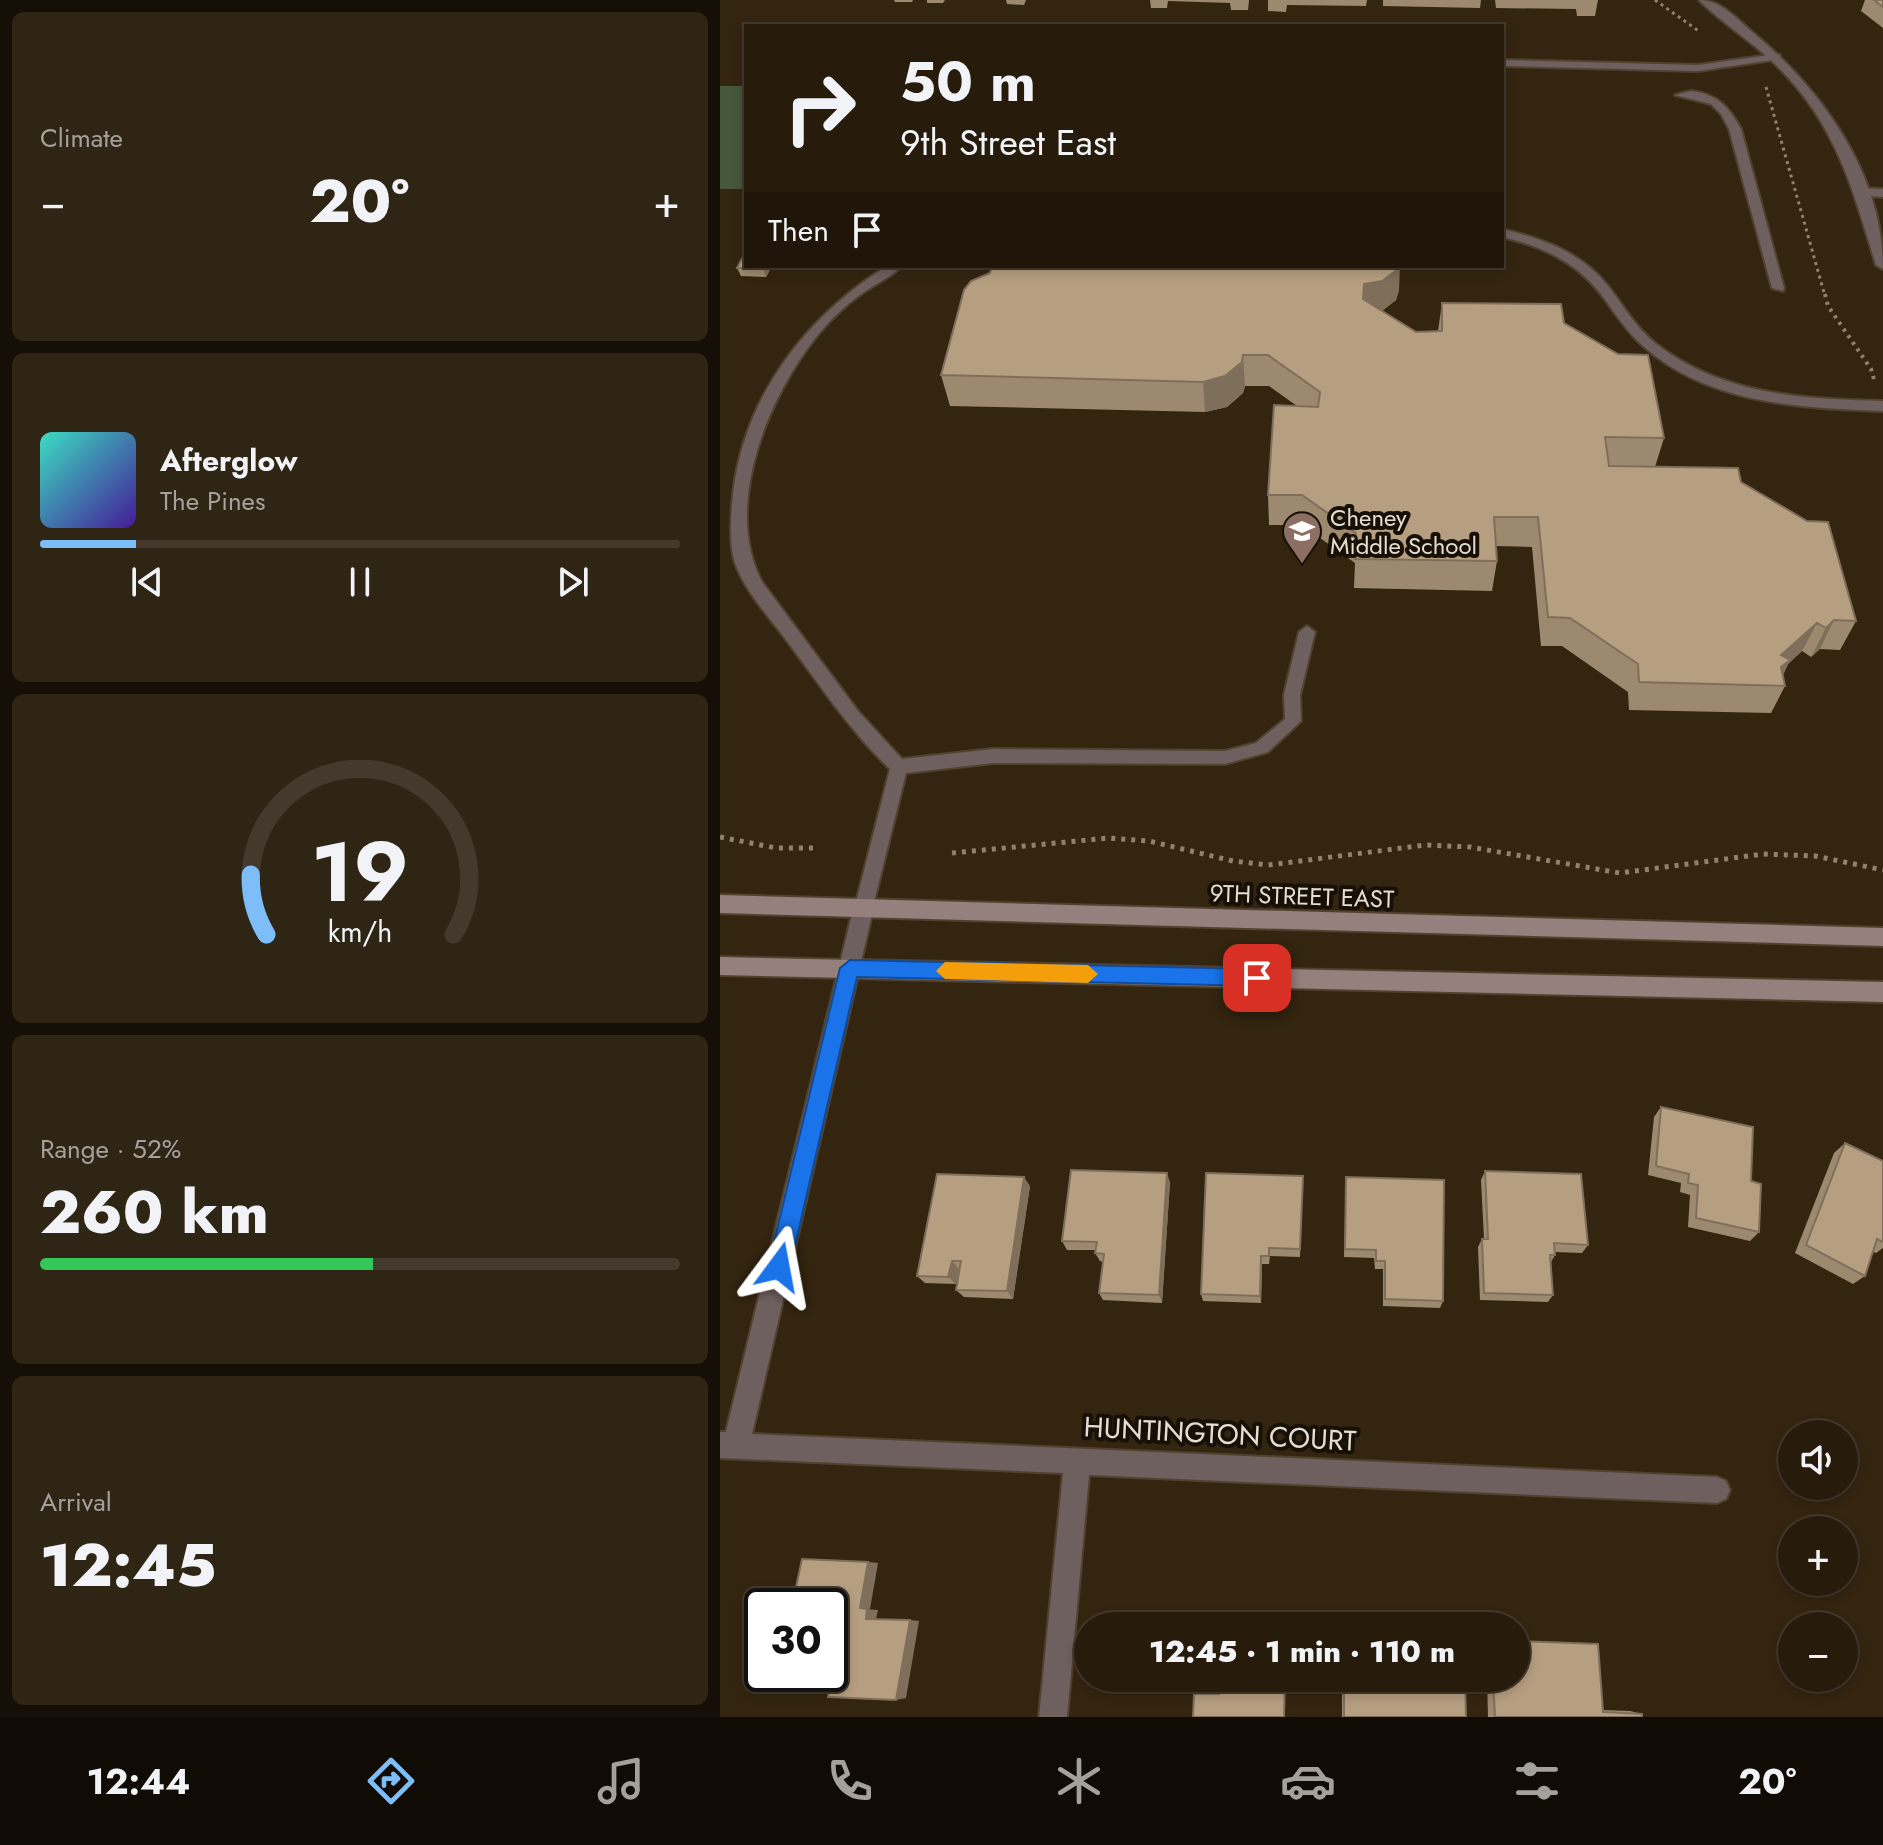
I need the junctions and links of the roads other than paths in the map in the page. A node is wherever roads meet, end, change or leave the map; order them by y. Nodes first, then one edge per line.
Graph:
1 (1705, 0) edge
2 (1776, 57) junction
3 (1504, 63) edge
4 (1681, 95) dead end
5 (1859, 192) junction
6 (1883, 193) edge
7 (1504, 233) edge
8 (1883, 265) edge
9 (893, 268) edge
10 (1778, 288) dead end
11 (1883, 406) edge
12 (1307, 632) dead end
13 (899, 767) junction
14 (720, 904) edge
15 (863, 910) junction
16 (1883, 937) edge
17 (720, 966) edge
18 (850, 968) junction
19 (1883, 992) edge
20 (728, 1445) edge
21 (1077, 1459) junction
22 (1717, 1490) dead end
23 (1053, 1717) edge

1 - 2 street
2 - 3 lane
2 - 5 street
4 - 10 lane
5 - 6 street
5 - 8 street
7 - 11 lane
9 - 13 lane
12 - 13 lane
13 - 15 lane
14 - 15 main road, 9TH STREET EAST
15 - 16 main road, 9TH STREET EAST
15 - 18 street
17 - 18 main road
18 - 19 main road
18 - 20 street
20 - 21 street, HUNTINGTON COURT
21 - 22 street, HUNTINGTON COURT
21 - 23 street

